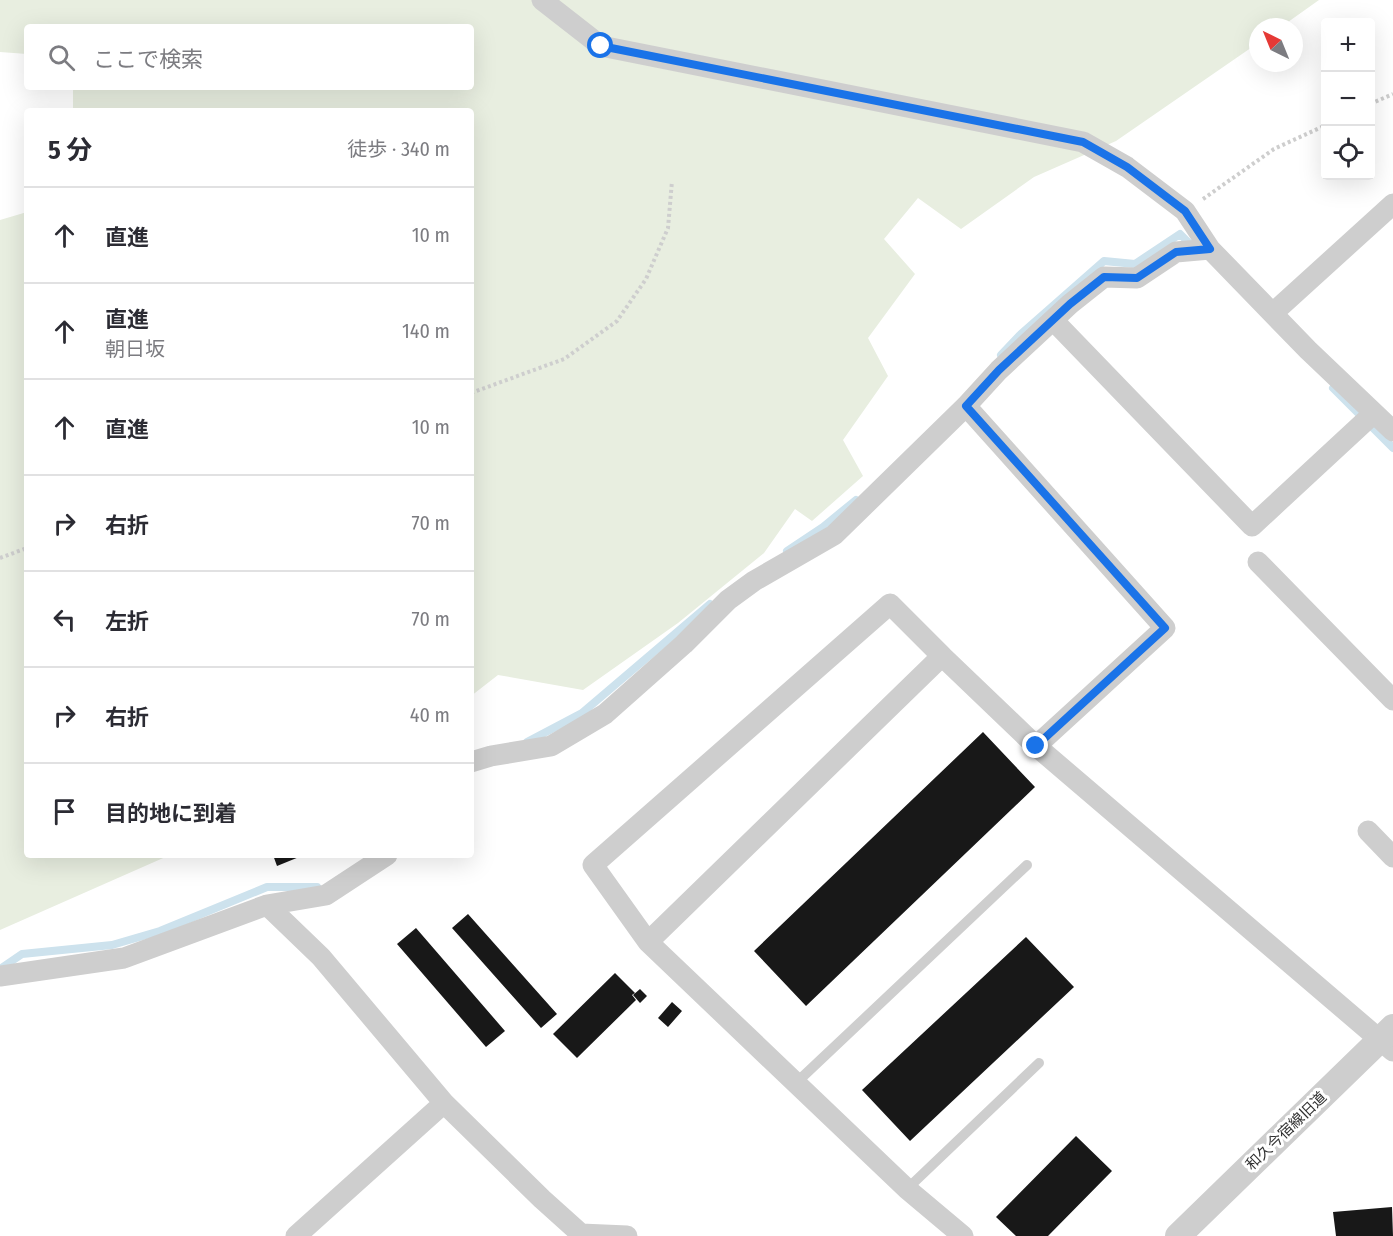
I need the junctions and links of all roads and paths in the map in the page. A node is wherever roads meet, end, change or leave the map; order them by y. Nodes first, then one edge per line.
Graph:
1 (542, 0) edge
2 (1393, 94) edge
3 (1375, 102) edge
4 (1324, 126) edge
5 (672, 181) dead end
6 (1393, 204) edge
7 (1185, 211) junction
8 (1210, 249) junction
9 (1273, 313) junction
10 (1053, 320) junction
11 (474, 392) edge
12 (966, 406) junction
13 (1374, 413) junction
14 (1393, 431) edge
15 (24, 549) edge
16 (0, 558) edge
17 (1258, 562) dead end
18 (942, 656) junction
19 (1393, 700) edge
20 (1036, 746) junction
21 (474, 761) edge
22 (1368, 831) dead end
23 (1393, 857) edge
24 (382, 858) edge
25 (1027, 865) dead end
26 (267, 905) junction
27 (648, 942) junction
28 (0, 976) edge
29 (1389, 1039) edge
30 (1039, 1063) dead end
31 (796, 1083) junction
32 (444, 1102) junction
33 (907, 1189) junction
34 (296, 1236) edge
35 (627, 1236) edge
36 (963, 1236) edge
37 (1178, 1236) edge

1 - 7 street
2 - 3 path
4 - 7 path
5 - 11 path
6 - 9 street
7 - 8 street
8 - 9 street
8 - 10 street
9 - 13 street
10 - 12 street
10 - 13 street
12 - 20 street
12 - 21 street
13 - 14 street
15 - 16 path
17 - 19 street
18 - 20 street
18 - 27 street
18 - 27 street
20 - 29 street
22 - 23 street
24 - 26 street
25 - 31 lane
26 - 28 street
26 - 32 street
27 - 31 street
29 - 37 street, 和久今宿線旧道
30 - 33 lane
31 - 33 street
32 - 34 street
32 - 35 street
33 - 36 street

